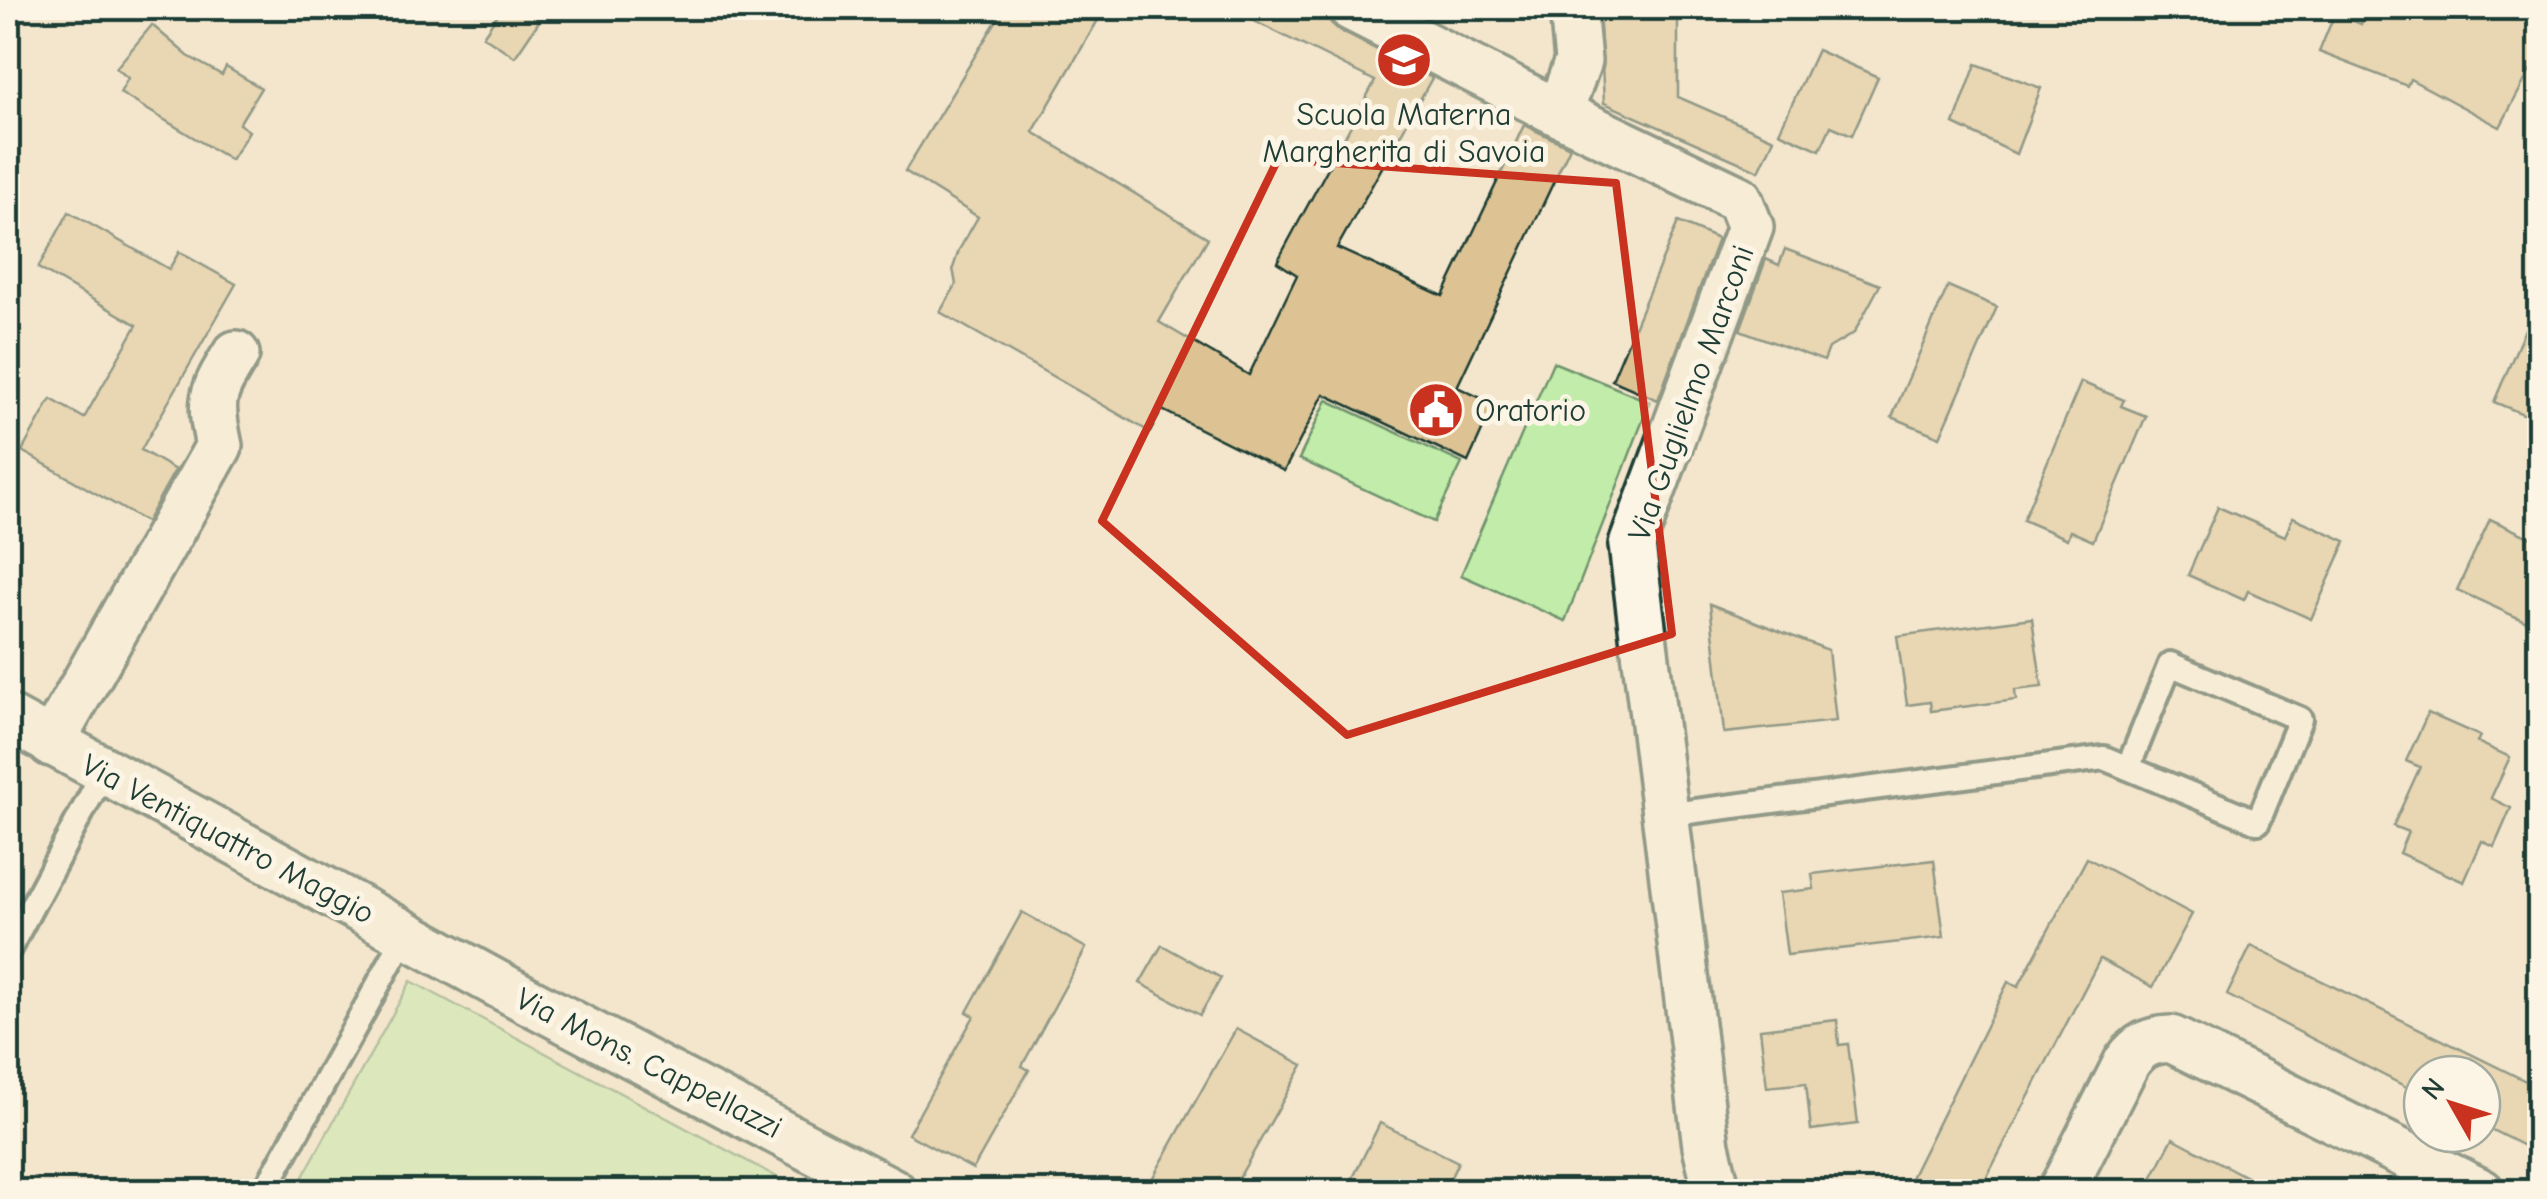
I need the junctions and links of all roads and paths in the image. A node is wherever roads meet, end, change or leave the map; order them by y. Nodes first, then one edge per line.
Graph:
1 (1352, 8) edge
2 (1572, 8) edge
3 (1559, 113) junction
4 (236, 354) dead end
5 (8, 718) edge
6 (51, 743) junction
7 (2128, 768) junction
8 (104, 771) junction
9 (1666, 815) junction
10 (406, 934) junction
11 (8, 950) edge
12 (264, 1192) edge
13 (892, 1192) edge
14 (1717, 1192) edge
15 (2062, 1192) edge
16 (2481, 1192) edge

1 - 3 street, Via Guglielmo Marconi
2 - 3 street
3 - 9 street, Via Guglielmo Marconi
4 - 6 street, Via Ventiquattro Maggio
5 - 6 street, Via Ventiquattro Maggio
6 - 8 street, Via Ventiquattro Maggio
7 - 7 lane
7 - 9 lane
8 - 10 street, Via Ventiquattro Maggio
8 - 11 lane
9 - 14 street, Via Guglielmo Marconi
10 - 12 lane
10 - 13 street, Via Mons. Cappellazzi
15 - 16 street

